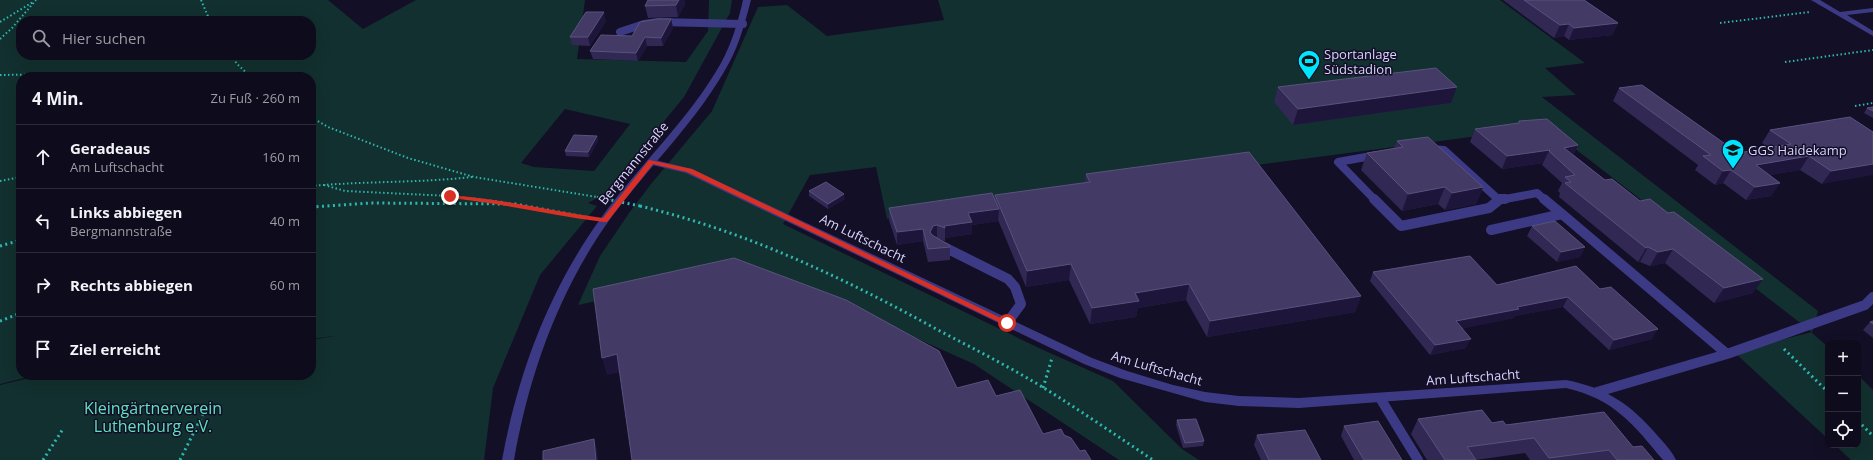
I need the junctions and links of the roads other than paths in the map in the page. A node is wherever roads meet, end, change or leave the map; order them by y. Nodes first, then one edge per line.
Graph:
1 (747, 0) edge
2 (1815, 0) edge
3 (1873, 10) edge
4 (1839, 14) junction
5 (743, 24) junction
6 (620, 32) dead end
7 (1873, 34) edge
8 (1423, 148) edge
9 (1385, 154) edge
10 (651, 162) junction
11 (1500, 200) junction
12 (1562, 214) junction
13 (1491, 230) dead end
14 (937, 244) edge
15 (1873, 297) edge
16 (1007, 323) junction
17 (1727, 354) junction
18 (1597, 392) junction
19 (1380, 398) junction
20 (508, 460) edge
21 (1418, 460) edge
22 (1670, 460) edge

1 - 5 street, Bergmannstraße
2 - 4 street
3 - 4 street
4 - 7 street
5 - 6 lane
5 - 10 street, Bergmannstraße
8 - 11 lane
9 - 11 lane
10 - 16 street, Am Luftschacht
10 - 20 street, Bergmannstraße
11 - 12 lane
12 - 13 lane
12 - 17 lane
14 - 16 lane
15 - 17 lane
16 - 19 street, Am Luftschacht
17 - 18 lane
18 - 19 street, Am Luftschacht
18 - 22 street, Am Luftschacht
19 - 21 lane

